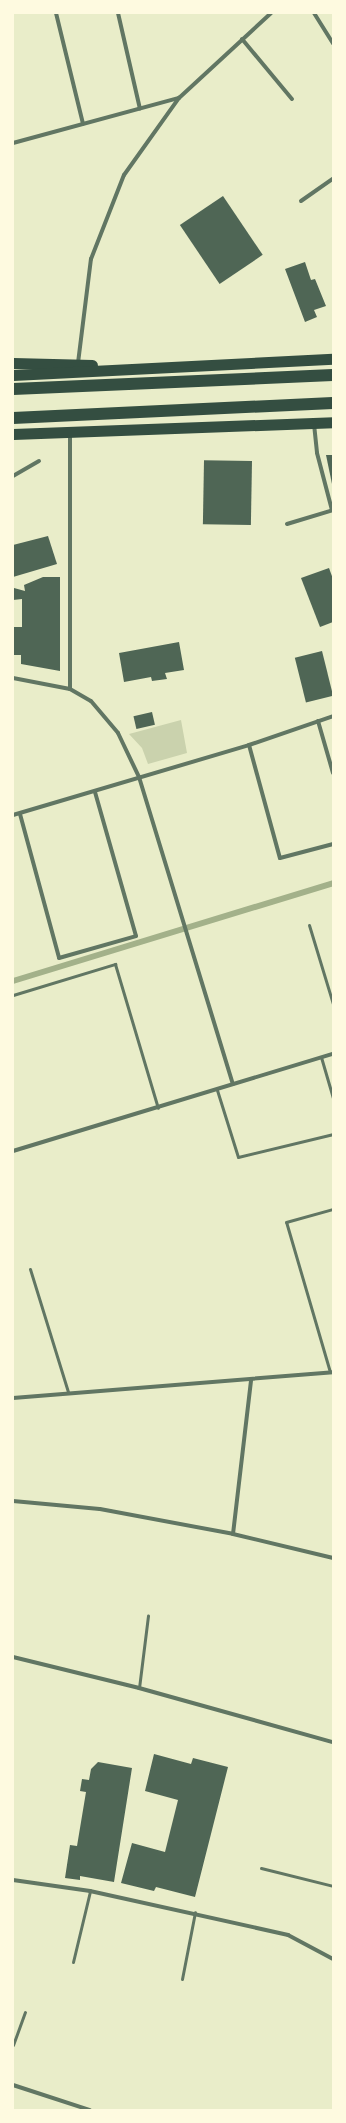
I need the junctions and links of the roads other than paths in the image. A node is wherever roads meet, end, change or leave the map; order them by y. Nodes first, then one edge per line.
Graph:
1 (56, 13) edge
2 (118, 13) edge
3 (271, 13) edge
4 (314, 13) edge
5 (242, 39) junction
6 (333, 44) edge
7 (179, 98) junction
8 (292, 99) dead end
9 (140, 109) junction
10 (83, 124) junction
11 (13, 143) edge
12 (333, 178) edge
13 (301, 201) dead end
14 (333, 359) edge
15 (13, 363) edge
16 (78, 364) junction
17 (126, 368) junction
18 (333, 375) edge
19 (13, 376) edge
20 (13, 389) edge
21 (333, 403) edge
22 (13, 418) edge
23 (333, 422) edge
24 (314, 424) junction
25 (70, 432) junction
26 (13, 434) edge
27 (39, 461) dead end
28 (13, 476) edge
29 (333, 510) edge
30 (287, 524) dead end
31 (13, 678) edge
32 (70, 689) junction
33 (333, 716) edge
34 (318, 721) junction
35 (249, 745) junction
36 (333, 773) edge
37 (139, 777) junction
38 (95, 792) junction
39 (20, 814) junction
40 (13, 815) edge
41 (333, 844) edge
42 (309, 926) dead end
43 (13, 995) edge
44 (333, 1004) edge
45 (333, 1054) edge
46 (322, 1058) junction
47 (233, 1084) junction
48 (217, 1090) junction
49 (333, 1098) edge
50 (158, 1108) junction
51 (333, 1134) edge
52 (13, 1151) edge
53 (333, 1209) edge
54 (30, 1269) dead end
55 (332, 1372) edge
56 (250, 1380) junction
57 (68, 1392) junction
58 (13, 1398) edge
59 (333, 1449) edge
60 (333, 1481) edge
61 (13, 1501) edge
62 (233, 1534) junction
63 (333, 1558) edge
64 (148, 1616) dead end
65 (13, 1657) edge
66 (140, 1688) junction
67 (333, 1742) edge
68 (261, 1868) dead end
69 (13, 1880) edge
70 (333, 1886) edge
71 (90, 1891) junction
72 (195, 1912) junction
73 (333, 1959) edge
74 (73, 1962) dead end
75 (182, 1979) dead end
76 (25, 2012) dead end
77 (13, 2044) edge
78 (13, 2085) edge
79 (90, 2110) edge

1 - 10 street
2 - 9 street
3 - 5 street
4 - 6 street
5 - 7 street
5 - 8 street
7 - 9 street
7 - 16 street
9 - 10 street
10 - 11 street
12 - 13 street
14 - 17 highway
15 - 16 highway
16 - 17 highway
17 - 19 highway
18 - 20 highway
21 - 22 highway
23 - 24 highway
24 - 25 highway
24 - 29 street
25 - 26 highway
25 - 32 street
27 - 28 street
29 - 30 street
31 - 32 street
32 - 37 street
33 - 34 street
34 - 35 street
34 - 36 street
35 - 37 street
35 - 41 street
37 - 38 street
37 - 47 street
38 - 39 street
38 - 39 street
39 - 40 street
42 - 44 lane
43 - 50 lane
45 - 46 street
46 - 47 street
46 - 49 lane
47 - 48 street
48 - 50 street
48 - 51 lane
50 - 52 street
53 - 55 lane
54 - 57 lane
55 - 56 street
56 - 57 street
56 - 62 street
57 - 58 street
59 - 60 lane
61 - 62 street
62 - 63 street
64 - 66 lane
65 - 66 street
66 - 67 street
68 - 70 lane
69 - 71 street
71 - 72 street
71 - 74 lane
72 - 73 street
72 - 75 lane
76 - 77 lane
78 - 79 street

